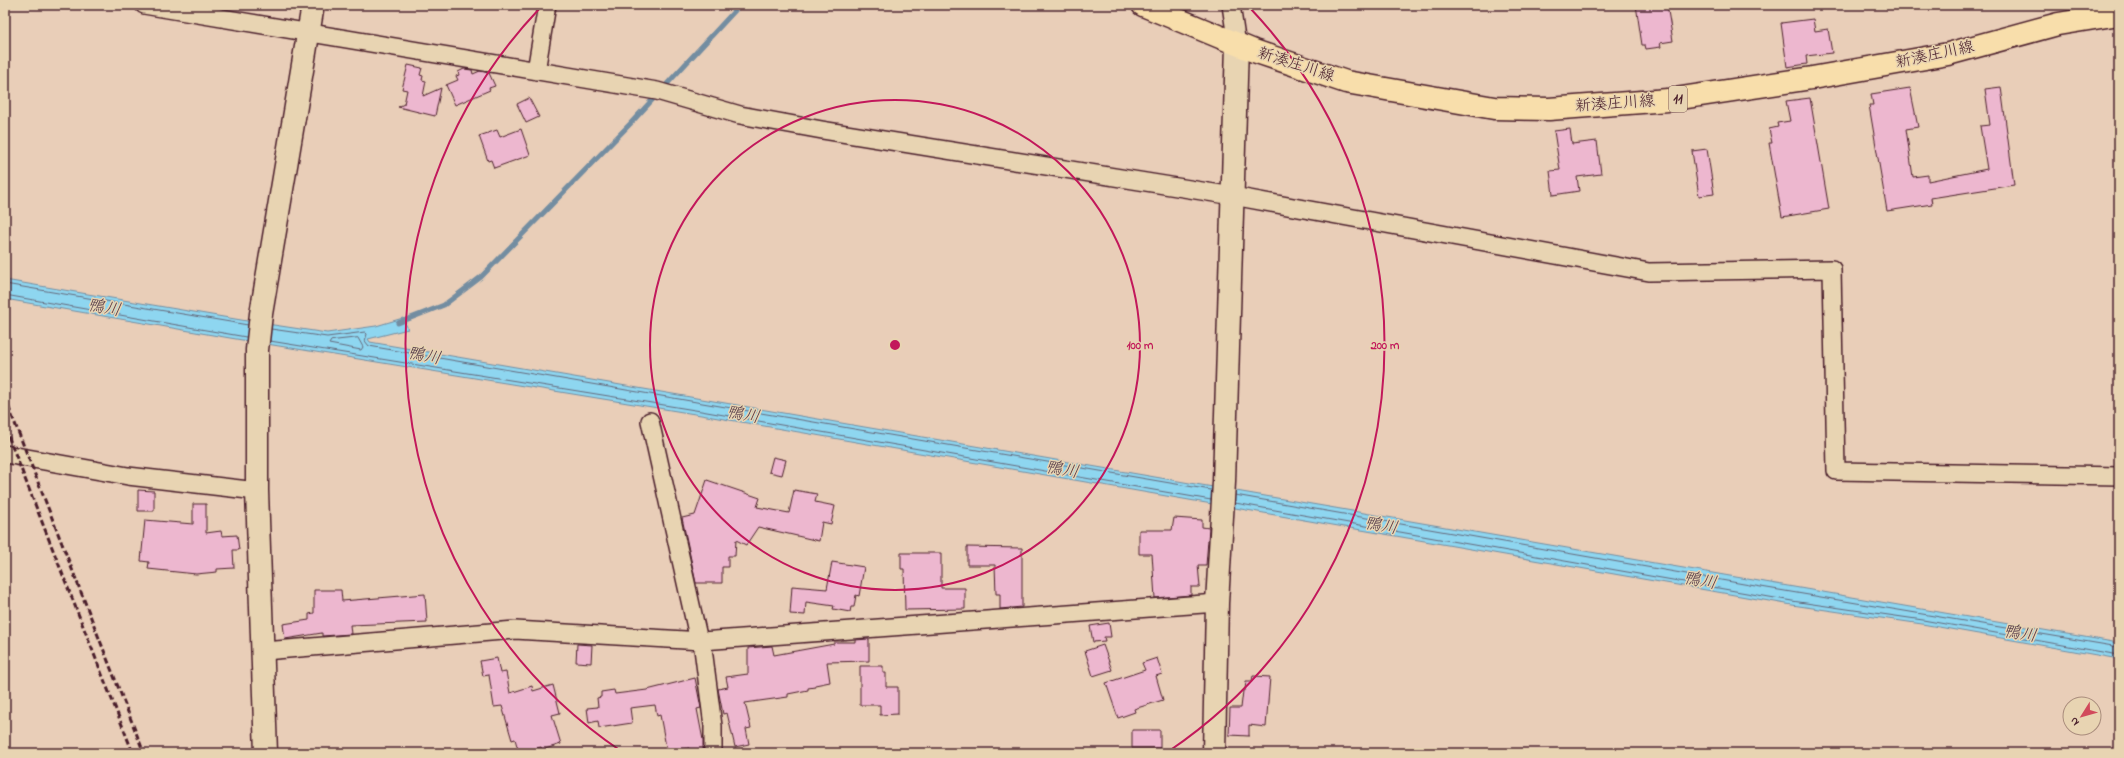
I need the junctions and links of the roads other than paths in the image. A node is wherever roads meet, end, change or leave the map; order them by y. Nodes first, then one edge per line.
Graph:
1 (144, 5) edge
2 (313, 5) edge
3 (547, 5) edge
4 (1143, 5) edge
5 (1231, 5) edge
6 (2119, 14) edge
7 (309, 33) junction
8 (1237, 45) junction
9 (536, 71) junction
10 (1233, 196) junction
11 (650, 421) dead end
12 (5, 454) edge
13 (2119, 476) edge
14 (257, 491) junction
15 (1218, 603) junction
16 (700, 641) junction
17 (264, 651) junction
18 (266, 753) edge
19 (712, 753) edge
20 (1214, 753) edge

1 - 7 street
2 - 7 street
3 - 9 street
4 - 8 main road, 新湊庄川線 / 11
5 - 8 street
6 - 8 main road, 新湊庄川線 / 11
7 - 9 street
7 - 14 street
8 - 10 street
9 - 10 street
10 - 13 street
10 - 15 street
11 - 16 street
12 - 14 street
14 - 17 street
15 - 16 street
15 - 20 street
16 - 17 street
16 - 19 street
17 - 18 street

